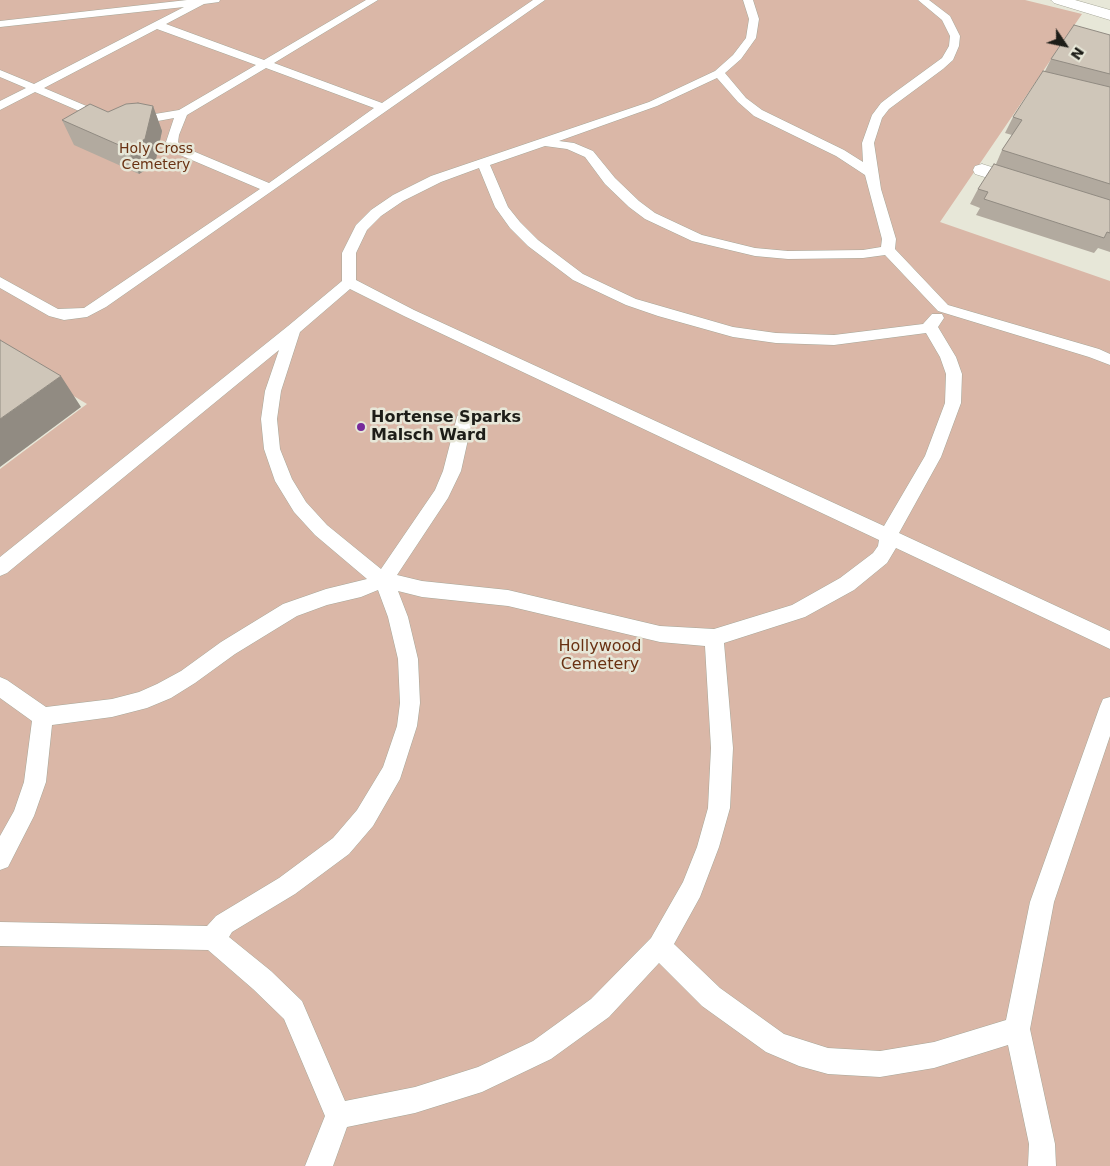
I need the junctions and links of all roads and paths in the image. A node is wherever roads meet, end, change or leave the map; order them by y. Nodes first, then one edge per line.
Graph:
1 (215, 0) edge
2 (372, 0) edge
3 (540, 0) edge
4 (748, 0) edge
5 (923, 0) edge
6 (1059, 0) edge
7 (201, 2) junction
8 (1110, 15) edge
9 (0, 24) edge
10 (157, 24) junction
11 (265, 64) junction
12 (0, 73) edge
13 (719, 73) junction
14 (35, 88) junction
15 (0, 106) edge
16 (383, 107) junction
17 (182, 113) junction
18 (597, 124) junction
19 (542, 142) junction
20 (868, 143) junction
21 (827, 146) junction
22 (589, 154) junction
23 (483, 162) junction
24 (982, 170) dead end
25 (871, 172) junction
26 (270, 188) junction
27 (1037, 188) edge
28 (888, 250) junction
29 (0, 282) edge
30 (349, 282) junction
31 (943, 308) junction
32 (930, 327) junction
33 (293, 330) junction
34 (1110, 348) edge
35 (1094, 353) junction
36 (1110, 360) edge
37 (465, 417) dead end
38 (888, 536) junction
39 (0, 568) edge
40 (384, 580) junction
41 (714, 638) junction
42 (1110, 640) edge
43 (0, 686) edge
44 (1110, 706) edge
45 (44, 717) junction
46 (0, 859) edge
47 (0, 934) edge
48 (212, 938) junction
49 (659, 946) junction
50 (1017, 1029) junction
51 (338, 1116) junction
52 (319, 1166) edge
53 (1042, 1166) edge

1 - 7 lane
2 - 11 lane
3 - 16 lane
4 - 13 lane
5 - 20 lane
6 - 8 main road
7 - 9 lane
7 - 10 lane
10 - 11 lane
10 - 14 lane
11 - 16 lane
11 - 17 lane
12 - 14 lane
13 - 18 lane
13 - 21 lane
14 - 15 lane
14 - 17 lane
16 - 26 lane
17 - 26 lane
18 - 19 lane
18 - 22 lane
19 - 22 lane
19 - 23 lane
20 - 21 lane
20 - 25 lane
21 - 25 lane
22 - 28 lane
23 - 30 lane
23 - 32 lane
24 - 27 main road
25 - 28 lane
26 - 29 lane
28 - 31 lane
30 - 33 lane
30 - 38 lane
31 - 32 lane
31 - 35 lane
32 - 38 lane
33 - 39 lane
33 - 40 lane
34 - 35 lane
35 - 36 lane
37 - 40 lane
38 - 41 lane
38 - 42 lane
40 - 41 lane
40 - 45 lane
40 - 48 lane
41 - 49 lane
43 - 45 lane
44 - 50 lane
45 - 46 lane
47 - 48 lane
48 - 51 lane
49 - 50 lane
49 - 51 lane
50 - 53 lane
51 - 52 lane

